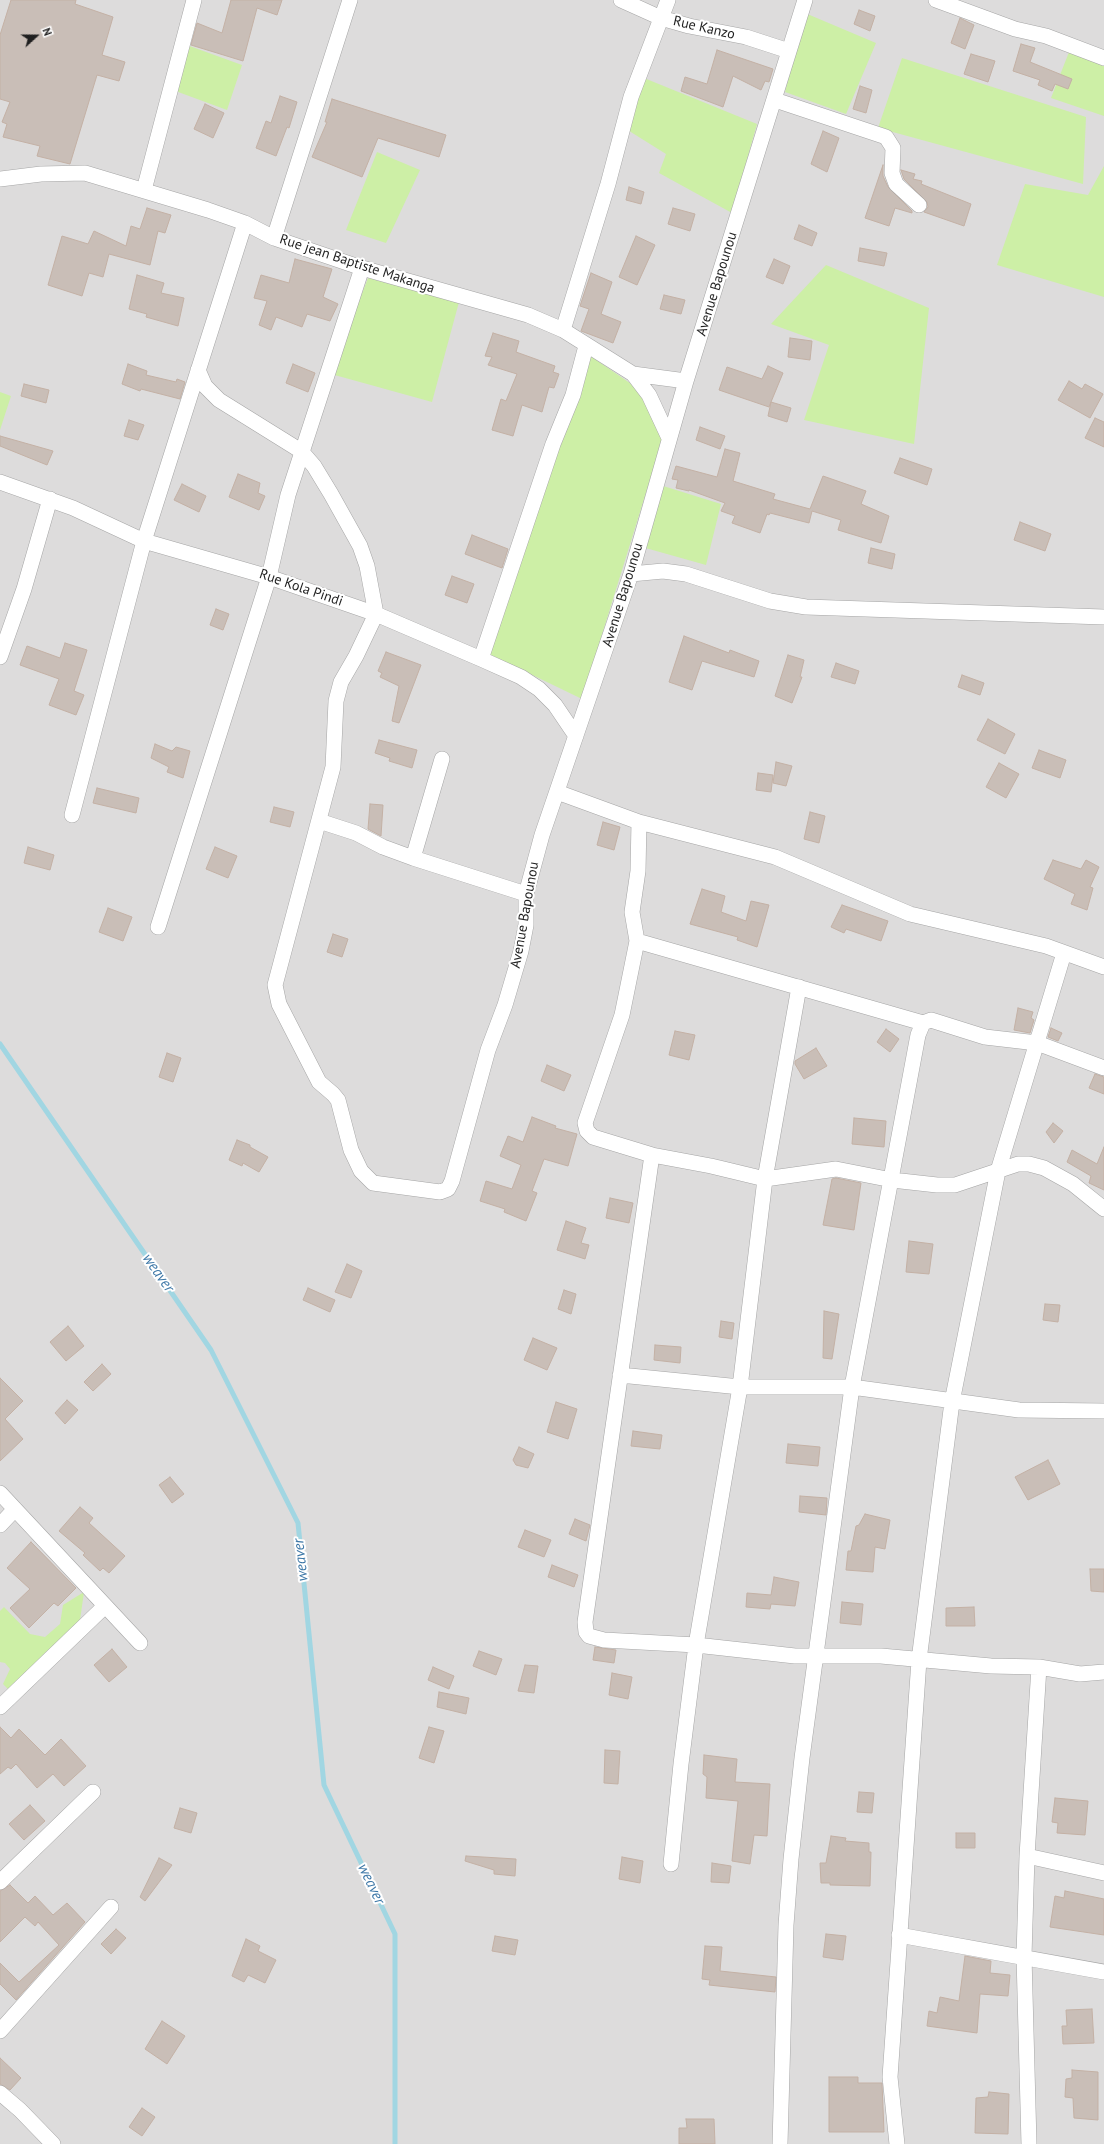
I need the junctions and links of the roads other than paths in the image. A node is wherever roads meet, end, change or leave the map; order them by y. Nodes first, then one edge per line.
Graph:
1 (194, 0) edge
2 (350, 0) edge
3 (620, 0) edge
4 (668, 0) edge
5 (805, 0) edge
6 (936, 0) edge
7 (661, 18) junction
8 (789, 51) junction
9 (1104, 58) edge
10 (775, 100) junction
11 (0, 179) edge
12 (144, 190) junction
13 (919, 205) dead end
14 (245, 223) junction
15 (274, 238) junction
16 (362, 268) junction
17 (563, 330) junction
18 (586, 346) junction
19 (198, 370) junction
20 (633, 374) junction
21 (686, 381) junction
22 (669, 438) junction
23 (301, 452) junction
24 (0, 482) edge
25 (50, 499) junction
26 (144, 541) junction
27 (631, 574) junction
28 (269, 577) junction
29 (376, 614) junction
30 (1104, 617) edge
31 (0, 658) edge
32 (481, 659) junction
33 (576, 736) junction
34 (442, 759) dead end
35 (557, 792) junction
36 (72, 815) dead end
37 (319, 821) junction
38 (639, 822) junction
39 (413, 858) junction
40 (526, 894) junction
41 (158, 927) dead end
42 (638, 941) junction
43 (1064, 953) junction
44 (1104, 967) edge
45 (799, 987) junction
46 (923, 1023) junction
47 (1037, 1043) junction
48 (1104, 1068) edge
49 (652, 1155) junction
50 (998, 1171) junction
51 (765, 1179) junction
52 (892, 1180) junction
53 (1104, 1209) edge
54 (620, 1375) junction
55 (740, 1387) junction
56 (852, 1387) junction
57 (952, 1402) junction
58 (1104, 1411) edge
59 (0, 1493) edge
60 (15, 1510) junction
61 (0, 1524) edge
62 (105, 1606) junction
63 (140, 1643) dead end
64 (696, 1645) junction
65 (818, 1655) junction
66 (919, 1660) junction
67 (1039, 1667) junction
68 (1104, 1672) edge
69 (0, 1707) edge
70 (93, 1792) dead end
71 (1027, 1856) junction
72 (672, 1864) dead end
73 (1104, 1873) edge
74 (0, 1882) edge
75 (110, 1907) dead end
76 (900, 1935) junction
77 (1024, 1956) junction
78 (1104, 1972) edge
79 (0, 2030) edge
80 (0, 2094) edge
81 (53, 2144) edge
82 (780, 2144) edge
83 (896, 2144) edge
84 (1029, 2144) edge

1 - 12 street
2 - 15 street
3 - 7 street, Rue Kanzo
4 - 7 street
5 - 8 street, Avenue Bapounou
6 - 9 street
7 - 8 street, Rue Kanzo
7 - 17 street
8 - 10 street, Avenue Bapounou
10 - 13 street
10 - 21 street, Avenue Bapounou
11 - 12 street, Rue jean Baptiste Makanga
12 - 14 street, Rue jean Baptiste Makanga
14 - 15 street, Rue jean Baptiste Makanga
14 - 19 street
15 - 16 street, Rue jean Baptiste Makanga
16 - 17 street, Rue jean Baptiste Makanga
16 - 23 street
17 - 18 street, Rue jean Baptiste Makanga
18 - 20 street, Rue jean Baptiste Makanga
18 - 32 street
19 - 23 street
19 - 26 street
20 - 21 street
20 - 22 street, Rue jean Baptiste Makanga
21 - 22 street, Avenue Bapounou
22 - 27 street, Avenue Bapounou
23 - 28 street
23 - 29 street
24 - 25 street, Rue Kola Pindi
25 - 26 street, Rue Kola Pindi
25 - 31 street
26 - 28 street, Rue Kola Pindi
26 - 36 street
27 - 30 street
27 - 33 street, Avenue Bapounou
28 - 29 street, Rue Kola Pindi
28 - 41 street
29 - 32 street, Rue Kola Pindi
29 - 37 street
32 - 33 street, Rue Kola Pindi
33 - 35 street, Avenue Bapounou
34 - 39 street
35 - 38 street
35 - 40 street, Avenue Bapounou
37 - 39 street
37 - 40 street, Avenue Bapounou
38 - 42 street
38 - 43 street
39 - 40 street
42 - 45 street
42 - 49 street
43 - 44 street
43 - 47 street
45 - 46 street
45 - 51 street
46 - 47 street
46 - 52 street
47 - 48 street
47 - 50 street
49 - 51 street
49 - 54 street
50 - 52 street
50 - 53 street
50 - 57 street
51 - 52 street
51 - 55 street
52 - 56 street
54 - 55 street
54 - 64 street
55 - 56 street
55 - 64 street
56 - 57 street
56 - 65 street
57 - 58 street
57 - 66 street
59 - 60 street
60 - 61 street
60 - 62 street
62 - 63 street
62 - 69 street
64 - 65 street
64 - 72 street
65 - 66 street
65 - 82 street
66 - 67 street
66 - 76 street
67 - 68 street
67 - 71 street
70 - 74 street
71 - 73 street
71 - 77 street
75 - 79 street
76 - 77 street
76 - 83 street
77 - 78 street
77 - 84 street
80 - 81 street

